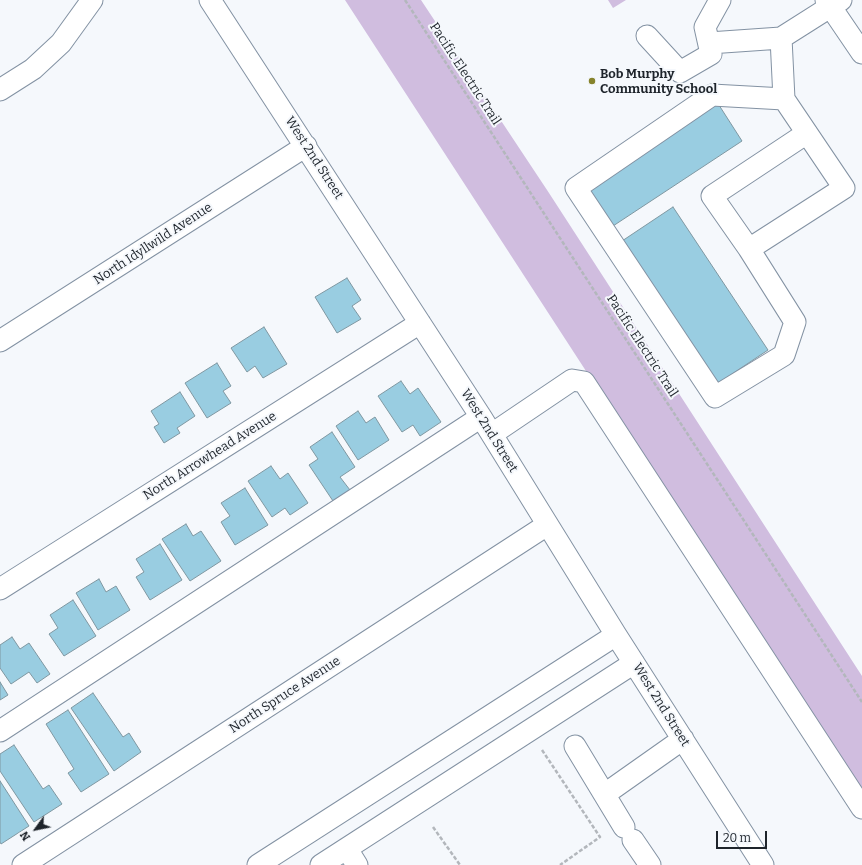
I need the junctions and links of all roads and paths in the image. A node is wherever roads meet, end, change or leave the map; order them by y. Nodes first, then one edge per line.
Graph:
1 (92, 0) edge
2 (210, 0) edge
3 (405, 0) edge
4 (720, 0) edge
5 (833, 2) edge
6 (647, 36) dead end
7 (781, 38) junction
8 (709, 42) junction
9 (862, 54) edge
10 (0, 90) edge
11 (784, 99) junction
12 (807, 133) junction
13 (306, 146) junction
14 (749, 250) junction
15 (420, 323) junction
16 (0, 341) edge
17 (487, 425) junction
18 (547, 525) junction
19 (0, 589) edge
20 (616, 635) junction
21 (634, 662) junction
22 (862, 702) edge
23 (0, 731) edge
24 (683, 739) junction
25 (575, 746) dead end
26 (542, 750) dead end
27 (605, 794) junction
28 (862, 808) edge
29 (433, 827) dead end
30 (352, 857) edge
31 (23, 865) edge
32 (258, 865) edge
33 (321, 865) edge
34 (460, 865) edge
35 (560, 865) edge
36 (650, 865) edge
37 (763, 865) edge

1 - 10 street
2 - 13 street, West 2nd Street
3 - 22 path, Pacific Electric Trail
4 - 8 street
5 - 7 street
5 - 9 street
6 - 8 street
7 - 8 street
7 - 11 street
11 - 12 street
11 - 14 street
12 - 14 street
12 - 14 street
13 - 15 street, West 2nd Street
13 - 16 street, North Idyllwild Avenue
15 - 17 street, West 2nd Street
15 - 19 street, North Arrowhead Avenue
17 - 18 street, West 2nd Street
17 - 23 street
17 - 28 street
18 - 20 street, West 2nd Street
18 - 31 street, North Spruce Avenue
20 - 21 street, West 2nd Street
20 - 32 street
21 - 24 street, West 2nd Street
21 - 30 street
24 - 27 street
24 - 37 street, West 2nd Street
25 - 27 street
26 - 35 path
27 - 36 street
29 - 34 path
30 - 33 street

